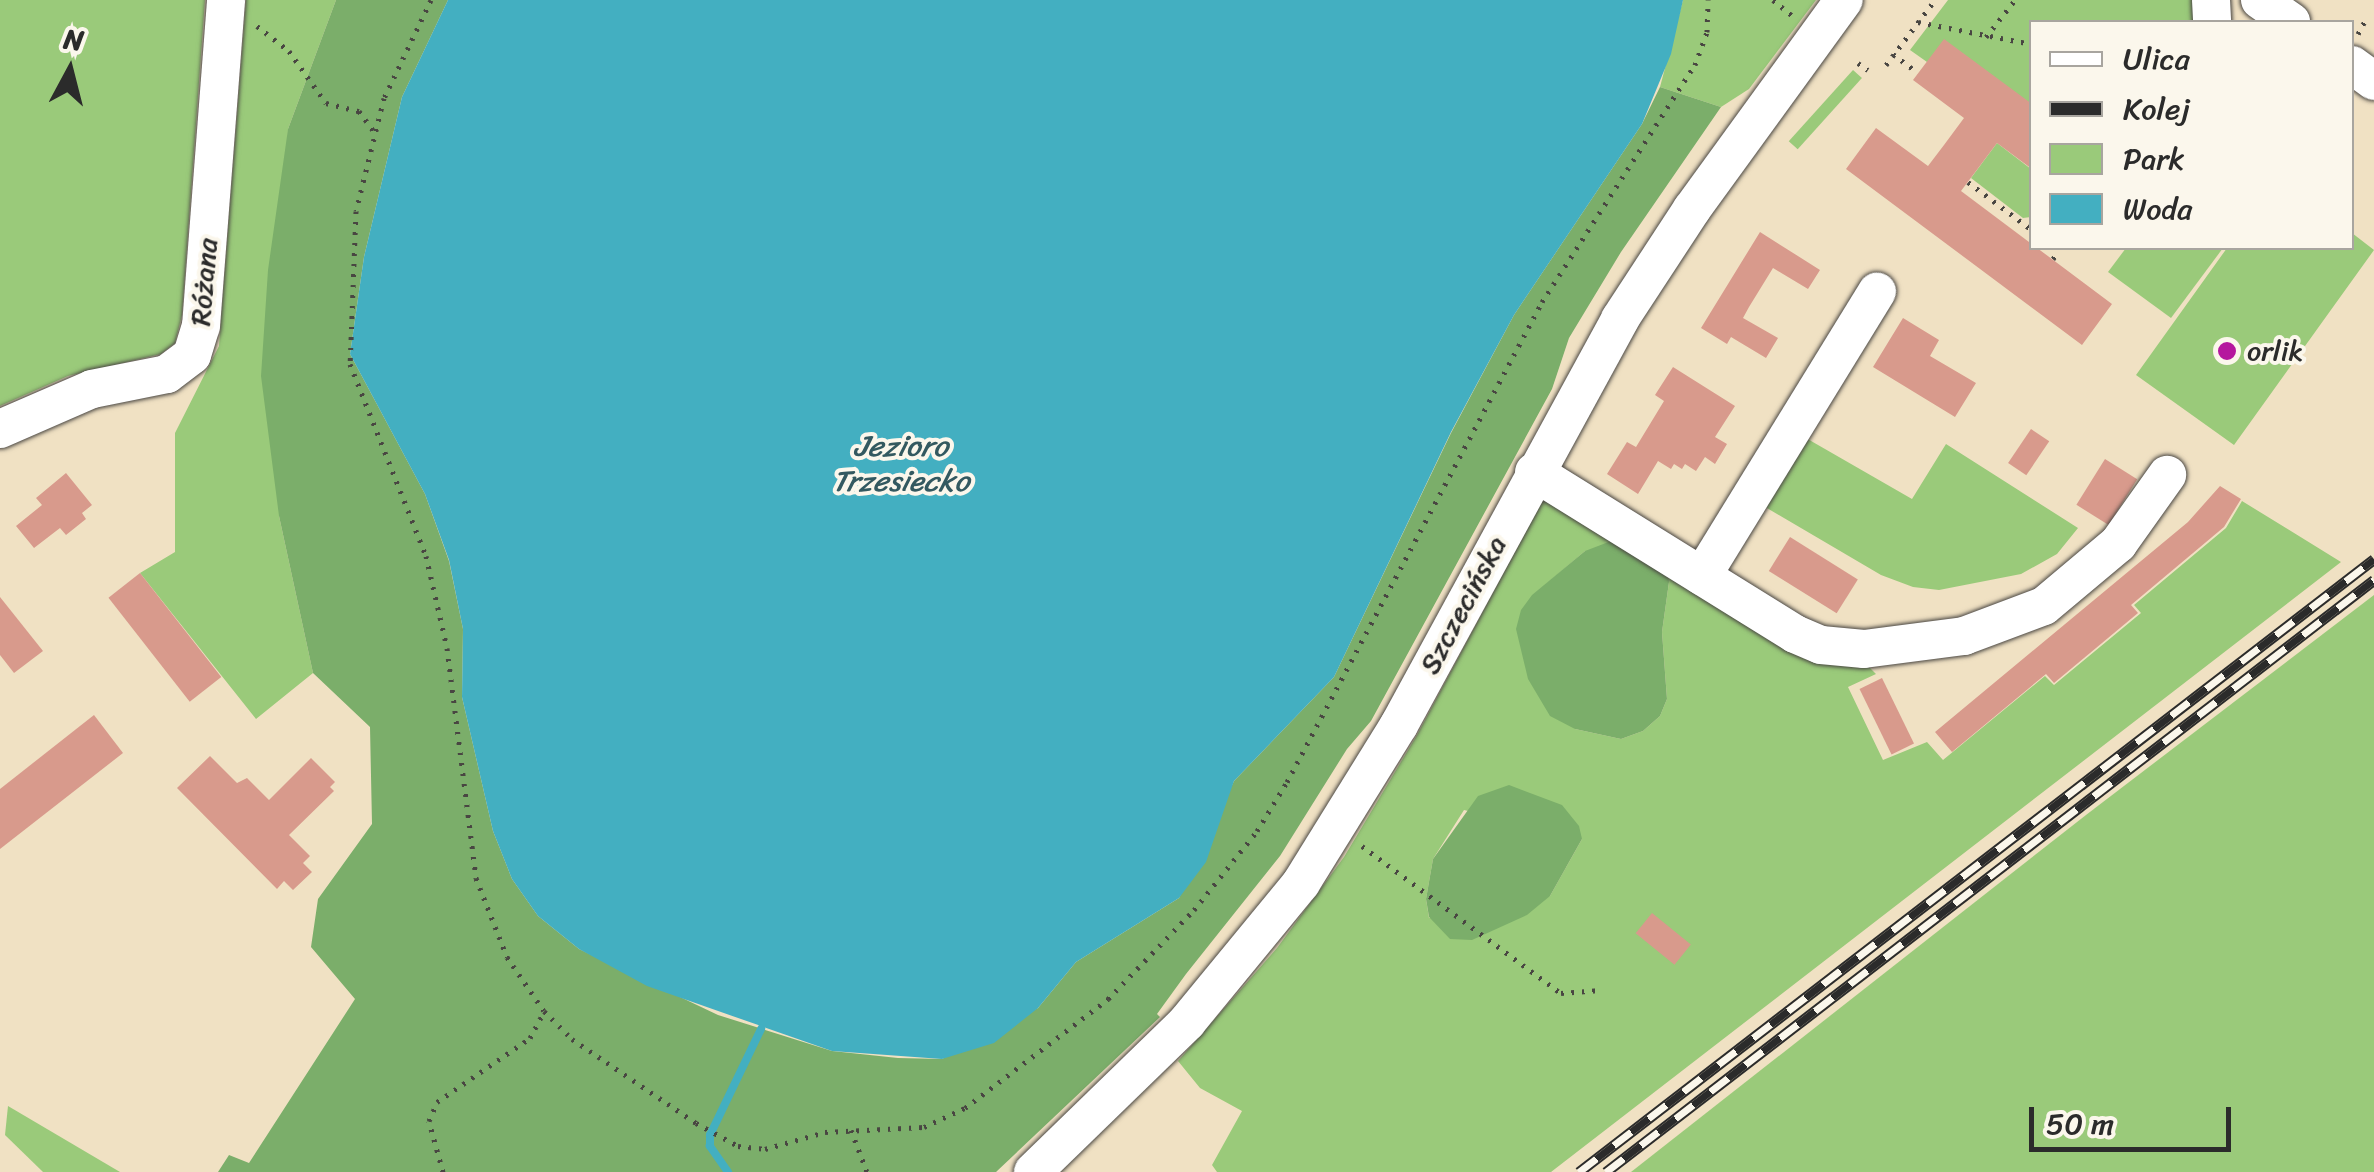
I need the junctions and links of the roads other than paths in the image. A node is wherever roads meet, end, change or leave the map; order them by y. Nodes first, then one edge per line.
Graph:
1 (1844, 0) edge
2 (2260, 0) edge
3 (225, 12) edge
4 (2288, 20) edge
5 (1877, 292) dead end
6 (0, 428) edge
7 (1534, 472) junction
8 (2166, 476) dead end
9 (1702, 576) junction
10 (1033, 1172) edge

1 - 7 street, Szczecińska
2 - 4 street
3 - 6 street, Różana
5 - 9 street
7 - 9 street
7 - 10 street, Szczecińska
8 - 9 street

